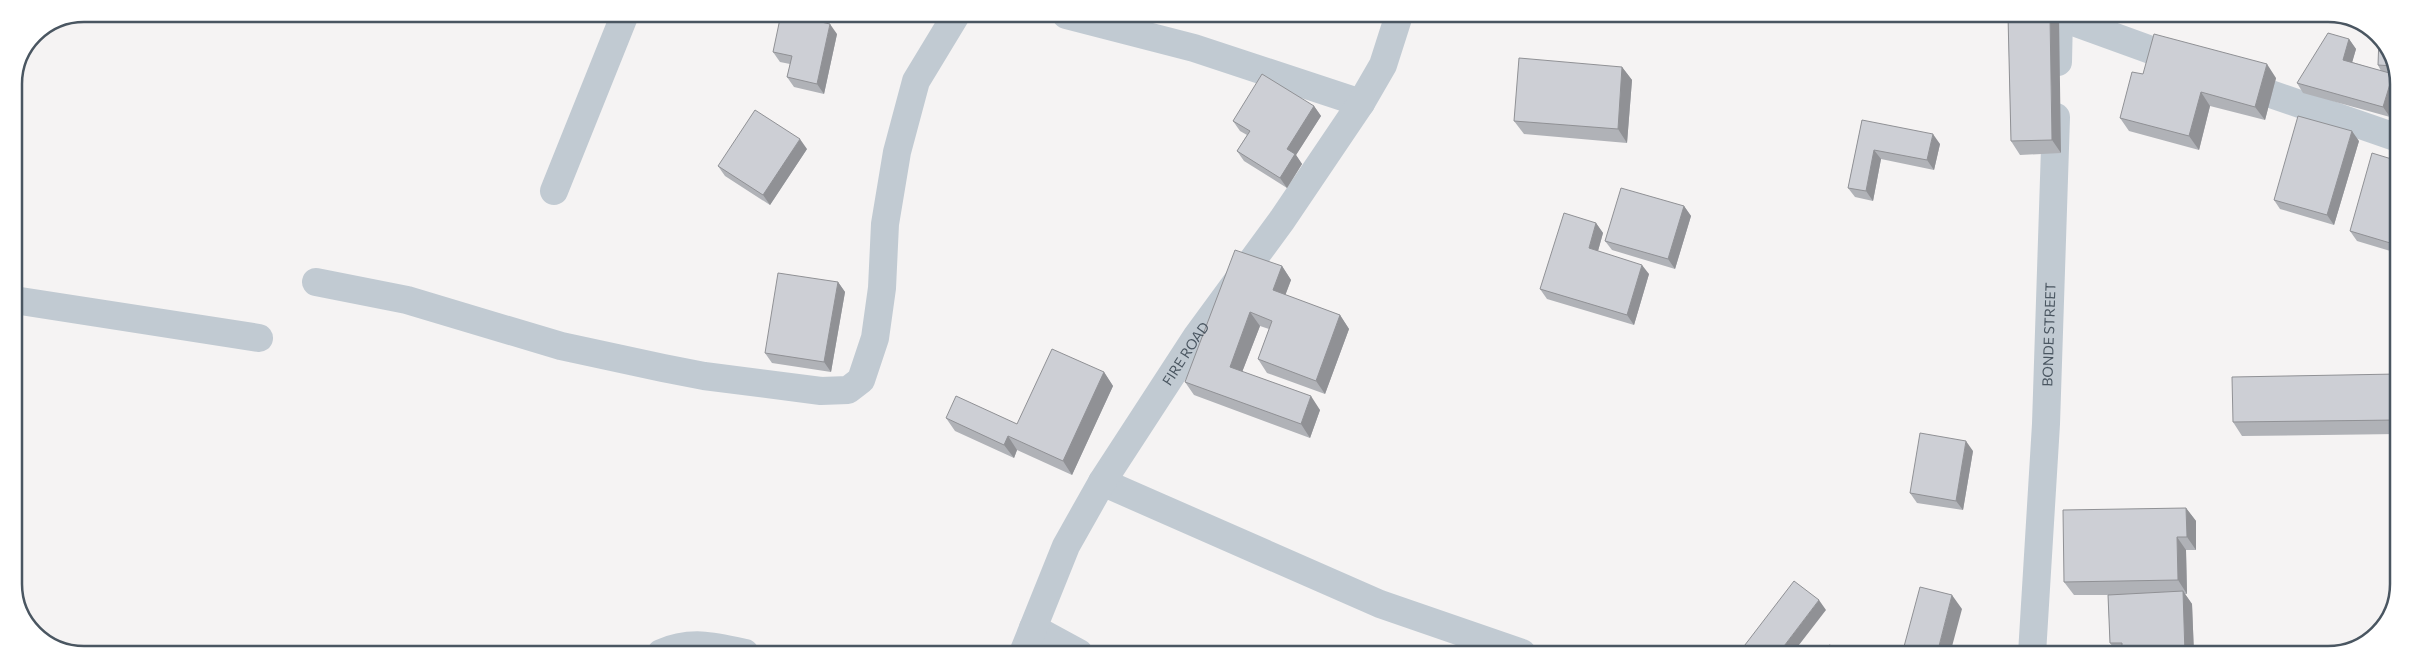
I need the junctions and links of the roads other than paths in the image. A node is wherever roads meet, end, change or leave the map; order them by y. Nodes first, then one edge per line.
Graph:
1 (621, 23) edge
2 (951, 23) edge
3 (1097, 23) edge
4 (1396, 23) edge
5 (2058, 23) edge
6 (2077, 23) edge
7 (1361, 103) junction
8 (2389, 135) edge
9 (554, 191) dead end
10 (316, 282) dead end
11 (22, 301) edge
12 (259, 338) dead end
13 (1102, 482) junction
14 (1033, 628) junction
15 (676, 646) edge
16 (711, 646) edge
17 (1026, 646) edge
18 (1066, 646) edge
19 (1502, 646) edge
20 (2033, 646) edge

1 - 9 street
2 - 10 street
3 - 7 street
4 - 7 street, FIRE ROAD
5 - 20 street, BONDE STREET
6 - 8 street
7 - 13 street, FIRE ROAD
11 - 12 street
13 - 14 street, FIRE ROAD
13 - 19 street
14 - 17 street, FIRE ROAD
14 - 18 street
15 - 16 street

